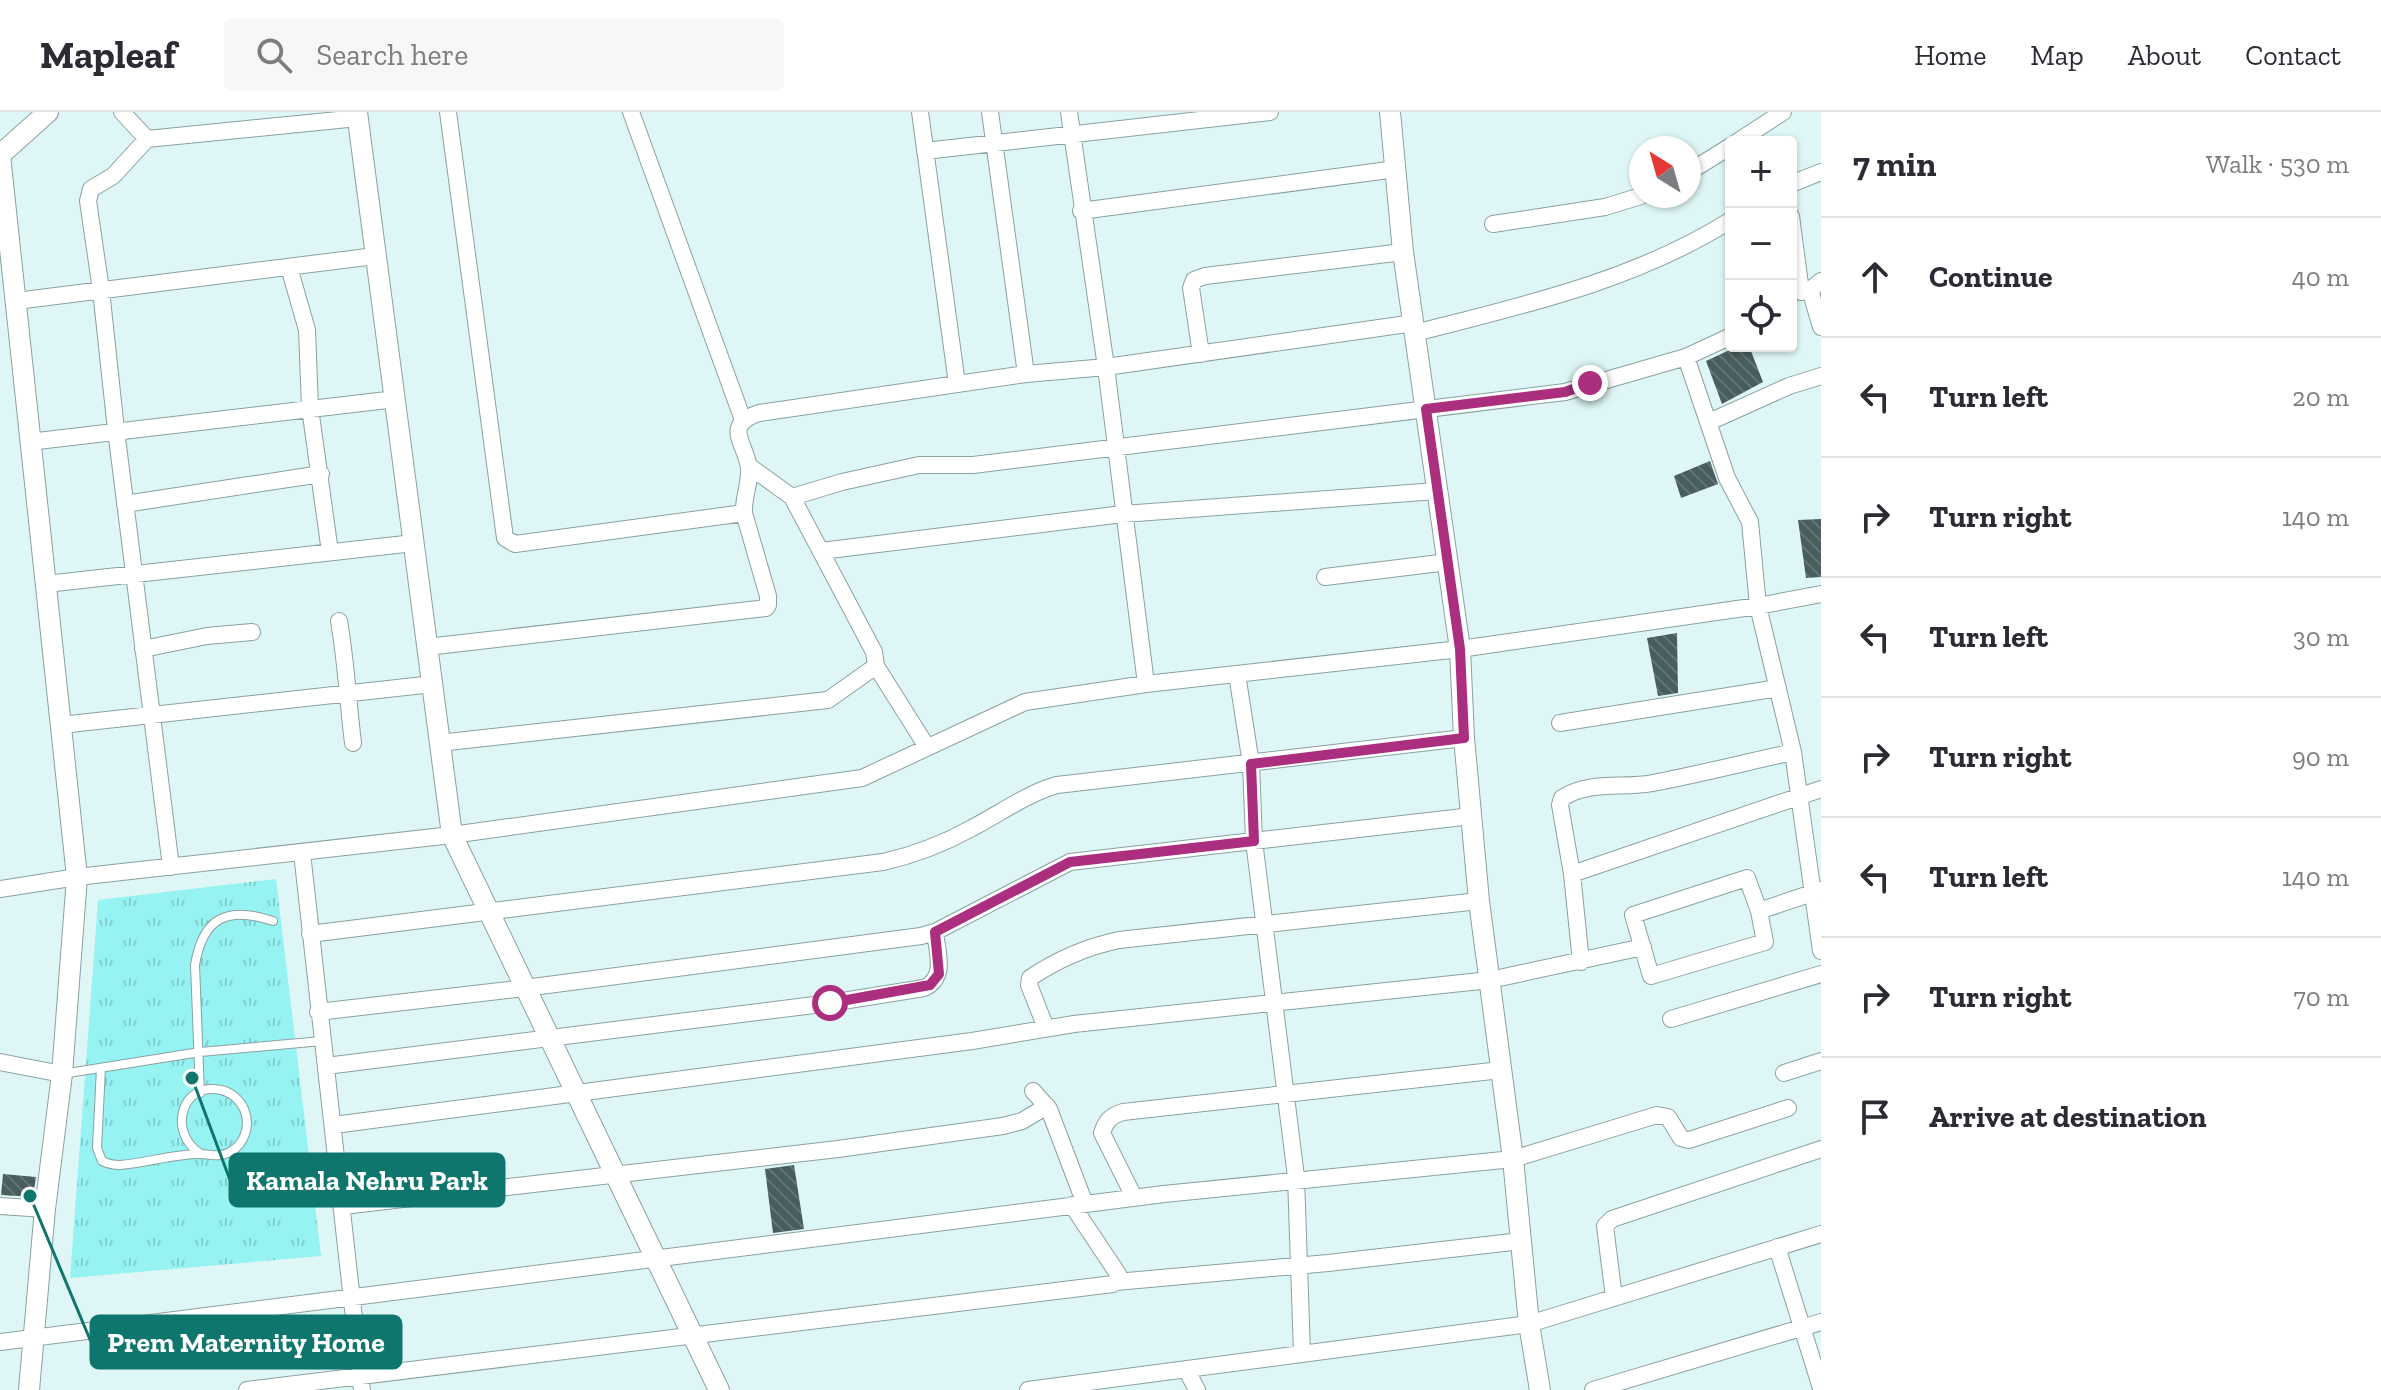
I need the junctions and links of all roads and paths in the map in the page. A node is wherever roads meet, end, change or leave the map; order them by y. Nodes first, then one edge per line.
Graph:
1 (48, 112) edge
2 (122, 112) edge
3 (448, 112) edge
4 (631, 112) edge
5 (920, 112) edge
6 (990, 112) edge
7 (1069, 112) edge
8 (1270, 112) edge
9 (1390, 112) edge
10 (1783, 112) edge
11 (358, 115) edge
12 (1072, 134) junction
13 (1746, 136) edge
14 (147, 139) junction
15 (995, 142) junction
16 (1725, 150) edge
17 (925, 151) junction
18 (0, 155) edge
19 (1701, 165) edge
20 (1396, 169) junction
21 (1821, 172) edge
22 (1797, 182) edge
23 (1629, 200) edge
24 (1081, 211) junction
25 (1725, 223) edge
26 (1493, 224) dead end
27 (1403, 252) junction
28 (375, 256) junction
29 (1797, 262) edge
30 (289, 267) junction
31 (1821, 281) edge
32 (101, 290) junction
33 (1801, 292) dead end
34 (16, 301) junction
35 (1821, 327) edge
36 (1414, 328) junction
37 (1725, 339) edge
38 (1201, 354) junction
39 (1686, 357) junction
40 (1106, 367) junction
41 (1026, 374) junction
42 (1821, 376) edge
43 (957, 384) junction
44 (396, 399) junction
45 (310, 408) junction
46 (1426, 409) junction
47 (743, 420) junction
48 (1709, 422) junction
49 (116, 430) junction
50 (29, 442) junction
51 (1115, 446) junction
52 (749, 466) junction
53 (321, 474) junction
54 (1437, 491) junction
55 (792, 497) junction
56 (125, 504) junction
57 (744, 513) junction
58 (1123, 514) junction
59 (414, 543) junction
60 (821, 551) junction
61 (330, 552) junction
62 (1448, 562) junction
63 (133, 574) junction
64 (1325, 577) dead end
65 (46, 584) junction
66 (1821, 594) edge
67 (1758, 606) junction
68 (339, 621) dead end
69 (252, 632) dead end
70 (427, 647) junction
71 (143, 649) junction
72 (1460, 649) junction
73 (876, 666) junction
74 (1237, 674) junction
75 (433, 684) junction
76 (1146, 684) junction
77 (1778, 688) junction
78 (347, 695) junction
79 (151, 715) junction
80 (1560, 723) dead end
81 (61, 725) junction
82 (1464, 738) junction
83 (353, 743) dead end
84 (439, 743) junction
85 (927, 747) junction
86 (1793, 752) junction
87 (1251, 764) junction
88 (1821, 789) edge
89 (1798, 799) junction
90 (1472, 816) junction
91 (452, 835) junction
92 (1254, 841) junction
93 (302, 853) junction
94 (171, 867) junction
95 (1572, 874) junction
96 (77, 877) junction
97 (0, 889) edge
98 (1818, 891) edge
99 (1479, 901) junction
100 (489, 911) junction
101 (1759, 911) junction
102 (273, 921) dead end
103 (1266, 924) junction
104 (935, 932) junction
105 (310, 934) junction
106 (1643, 947) junction
107 (1821, 951) edge
108 (1581, 962) junction
109 (1821, 974) edge
110 (1490, 980) junction
111 (525, 988) junction
112 (1273, 1003) junction
113 (318, 1012) junction
114 (1671, 1019) dead end
115 (1046, 1028) junction
116 (550, 1039) junction
117 (322, 1041) junction
118 (200, 1052) junction
119 (1821, 1061) edge
120 (0, 1062) edge
121 (326, 1066) junction
122 (101, 1068) junction
123 (1501, 1070) junction
124 (1784, 1073) dead end
125 (62, 1074) junction
126 (1033, 1091) dead end
127 (576, 1092) junction
128 (200, 1093) junction
129 (1286, 1094) junction
130 (1047, 1106) junction
131 (1788, 1108) dead end
132 (334, 1125) junction
133 (1821, 1149) edge
134 (201, 1154) junction
135 (1513, 1159) junction
136 (615, 1173) junction
137 (1295, 1181) junction
138 (1134, 1197) junction
139 (1079, 1204) junction
140 (0, 1206) edge
141 (343, 1206) junction
142 (45, 1209) junction
143 (1821, 1234) edge
144 (1521, 1241) junction
145 (1777, 1247) junction
146 (655, 1258) junction
147 (1298, 1266) junction
148 (1116, 1282) junction
149 (353, 1296) junction
150 (1614, 1298) junction
151 (1821, 1322) edge
152 (1529, 1324) junction
153 (1803, 1328) junction
154 (691, 1335) junction
155 (34, 1338) junction
156 (0, 1342) edge
157 (1302, 1354) junction
158 (1186, 1369) junction
159 (362, 1383) edge
160 (1821, 1388) edge
161 (29, 1390) edge
162 (247, 1390) edge
163 (719, 1390) edge
164 (1028, 1390) edge
165 (1197, 1390) edge
166 (1540, 1390) edge
167 (1593, 1390) edge

1 - 18 street
2 - 14 street
3 - 57 street
4 - 47 street
5 - 17 street
6 - 15 street
7 - 12 street
8 - 12 street
9 - 20 street
10 - 13 street
11 - 14 street
11 - 28 street
12 - 15 street
12 - 24 street
14 - 32 street
15 - 17 street
15 - 41 street
16 - 19 street
17 - 43 street
18 - 34 street
20 - 24 street
20 - 27 street
21 - 22 street
23 - 26 street
24 - 40 street
25 - 36 street
27 - 36 street
27 - 38 street
28 - 30 street
28 - 44 street
29 - 33 street
30 - 32 street
30 - 45 street
31 - 35 street
32 - 34 street
32 - 49 street
34 - 50 street
36 - 38 street
36 - 46 street
37 - 39 street
38 - 40 street
39 - 46 street
39 - 48 street
40 - 41 street
40 - 51 street
41 - 43 street
42 - 48 street
43 - 47 street
44 - 45 street
44 - 59 street
45 - 49 street
45 - 53 street
46 - 51 street
46 - 54 street
47 - 52 street
48 - 67 street
49 - 50 street
49 - 56 street
50 - 65 street
51 - 55 street
51 - 58 street
52 - 55 street
52 - 57 street
53 - 56 street
53 - 61 street
54 - 58 street
54 - 62 street
55 - 60 street
56 - 63 street
57 - 70 street
58 - 60 street
58 - 76 street
59 - 61 street
59 - 70 street
60 - 73 street
61 - 63 street
62 - 64 street
62 - 72 street
63 - 65 street
63 - 71 street
65 - 81 street
66 - 67 street
67 - 72 street
67 - 77 street
68 - 78 street
69 - 71 street
70 - 75 street
71 - 79 street
72 - 74 street
72 - 82 street
73 - 84 street
73 - 85 street
74 - 76 street
74 - 87 street
75 - 78 street
75 - 84 street
76 - 85 street
77 - 80 street
77 - 86 street
78 - 79 street
78 - 83 street
79 - 81 street
79 - 94 street
81 - 96 street
82 - 87 street
82 - 90 street
84 - 91 street
85 - 91 street
86 - 89 street
86 - 95 street
87 - 92 street
87 - 100 street
88 - 89 street
89 - 95 street
89 - 98 street
90 - 92 street
90 - 99 street
91 - 93 street
91 - 100 street
92 - 103 street
92 - 104 street
93 - 94 street
93 - 105 street
94 - 96 street
95 - 108 street
96 - 97 street
96 - 125 street
98 - 101 street
98 - 107 street
99 - 103 street
99 - 110 street
100 - 105 street
100 - 111 street
101 - 106 street
101 - 106 street
102 - 118 lane
103 - 112 street
103 - 115 street
104 - 111 street
104 - 116 street
105 - 113 street
106 - 108 street
108 - 110 street
109 - 114 street
110 - 112 street
110 - 123 street
111 - 113 street
111 - 116 street
112 - 115 street
112 - 129 street
113 - 117 street
115 - 127 street
116 - 121 street
116 - 127 street
117 - 118 lane
117 - 121 street
118 - 122 lane
118 - 128 lane
119 - 124 street
120 - 125 street
121 - 132 street
122 - 125 lane
122 - 134 lane
123 - 129 street
123 - 135 street
125 - 142 street
126 - 130 street
127 - 132 street
127 - 136 street
128 - 134 lane
128 - 134 lane
129 - 137 street
129 - 138 street
130 - 136 street
130 - 139 street
131 - 135 street
132 - 141 street
133 - 150 street
135 - 137 street
135 - 144 street
136 - 141 street
136 - 146 street
137 - 138 street
137 - 147 street
138 - 139 street
139 - 146 street
139 - 148 street
140 - 142 street
141 - 149 street
142 - 155 street
143 - 145 street
144 - 147 street
144 - 152 street
145 - 150 street
145 - 153 street
146 - 149 street
146 - 154 street
147 - 148 street
147 - 157 street
148 - 154 street
149 - 155 street
149 - 159 street
150 - 152 street
151 - 153 street
152 - 157 street
152 - 166 street
153 - 160 street
153 - 167 street
154 - 159 street
154 - 163 street
155 - 156 street
155 - 161 street
157 - 158 street
158 - 164 street
158 - 165 street
159 - 162 street

